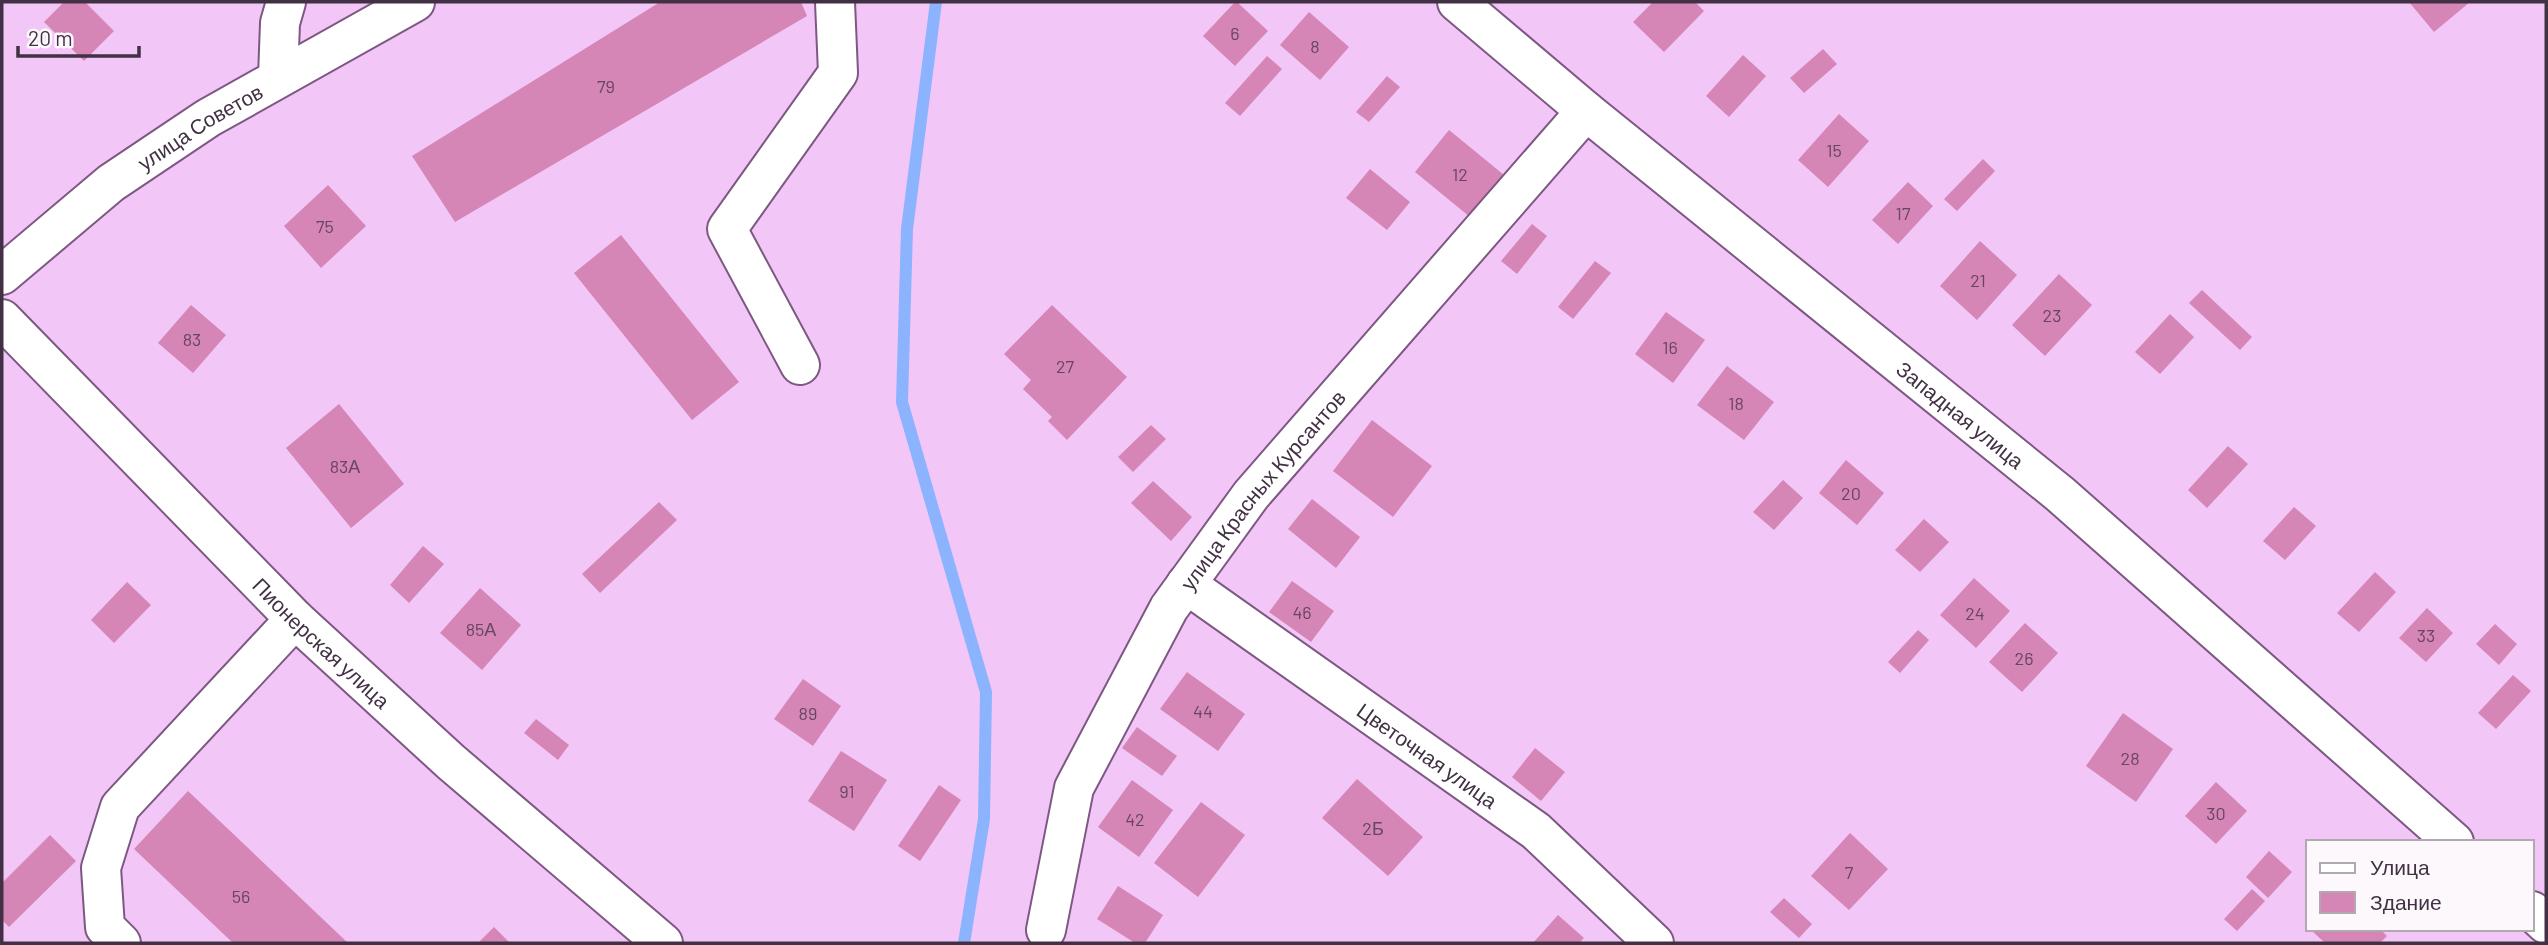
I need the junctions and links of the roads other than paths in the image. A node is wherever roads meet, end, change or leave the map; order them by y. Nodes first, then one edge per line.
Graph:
1 (286, 2) edge
2 (415, 2) edge
3 (835, 2) edge
4 (1457, 2) edge
5 (278, 77) junction
6 (1586, 111) junction
7 (2, 275) edge
8 (2, 319) edge
9 (800, 365) dead end
10 (1186, 584) junction
11 (295, 619) junction
12 (2452, 840) edge
13 (1046, 930) dead end
14 (121, 943) edge
15 (663, 943) edge
16 (1654, 943) edge

1 - 5 street
2 - 5 street, улица Советов
3 - 9 street
4 - 6 street, Западная улица
5 - 7 street, улица Советов
6 - 10 street, улица Красных Курсантов
6 - 12 street, Западная улица
8 - 11 street, Пионерская улица
10 - 13 street, улица Красных Курсантов
10 - 16 street, Цветочная улица
11 - 14 street
11 - 15 street, Пионерская улица

